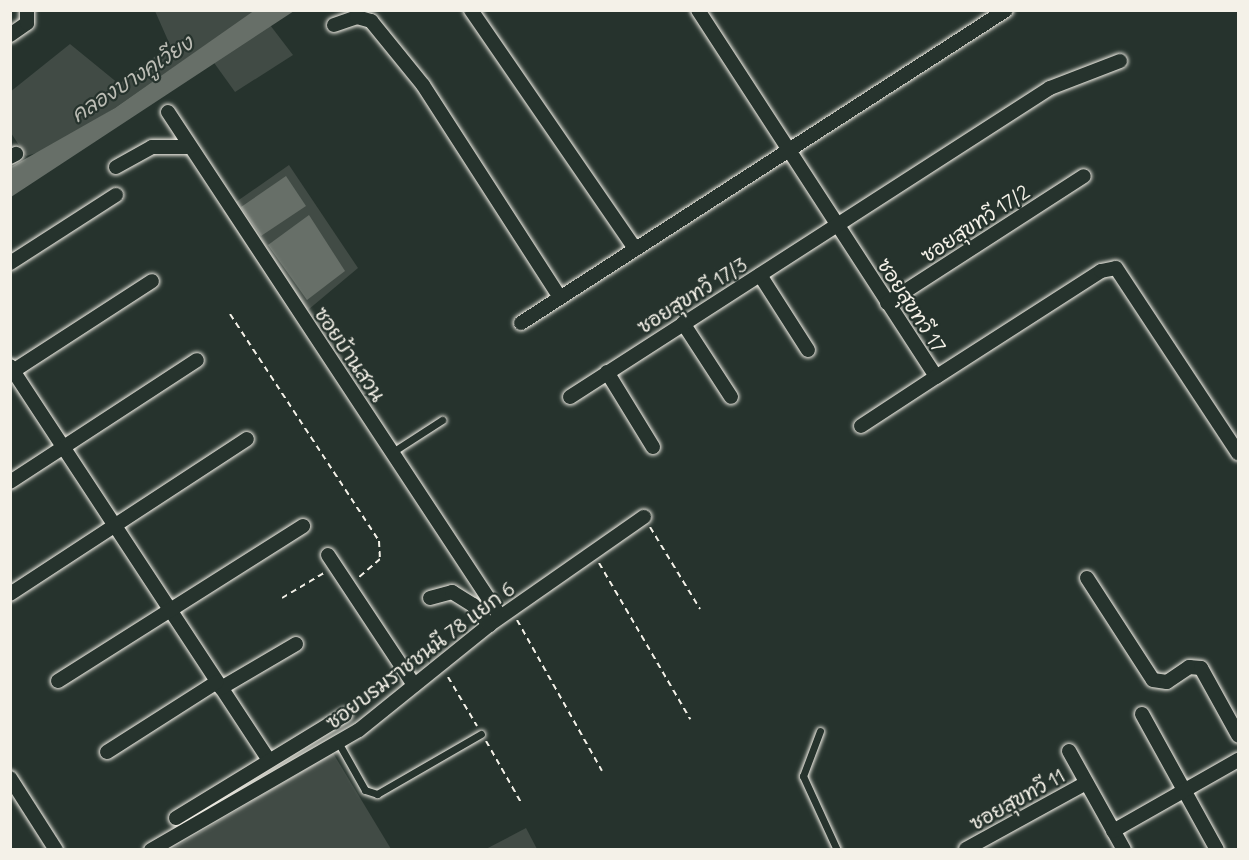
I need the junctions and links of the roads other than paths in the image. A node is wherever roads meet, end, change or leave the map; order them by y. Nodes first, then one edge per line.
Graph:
1 (27, 10) edge
2 (471, 10) edge
3 (699, 10) edge
4 (1006, 10) edge
5 (334, 25) dead end
6 (10, 35) edge
7 (1120, 61) dead end
8 (168, 112) dead end
9 (190, 147) junction
10 (788, 151) junction
11 (116, 167) dead end
12 (1084, 176) dead end
13 (116, 195) dead end
14 (836, 227) junction
15 (634, 249) junction
16 (10, 263) edge
17 (759, 275) junction
18 (152, 281) dead end
19 (559, 296) junction
20 (887, 303) junction
21 (521, 323) dead end
22 (683, 323) junction
23 (808, 350) dead end
24 (197, 360) dead end
25 (12, 370) edge
26 (607, 372) junction
27 (936, 377) junction
28 (570, 397) dead end
29 (731, 397) dead end
30 (442, 420) dead end
31 (861, 426) dead end
32 (248, 438) dead end
33 (64, 447) junction
34 (653, 447) dead end
35 (391, 453) junction
36 (1239, 453) edge
37 (10, 482) edge
38 (644, 517) road end
39 (114, 525) junction
40 (303, 526) dead end
41 (332, 561) road end
42 (1088, 578) dead end
43 (10, 594) edge
44 (430, 598) dead end
45 (169, 608) junction
46 (500, 617) junction
47 (296, 644) dead end
48 (58, 681) dead end
49 (219, 685) junction
50 (414, 685) junction
51 (1142, 714) dead end
52 (345, 715) dead end
53 (820, 731) dead end
54 (481, 734) dead end
55 (1239, 735) edge
56 (338, 742) junction
57 (1069, 751) dead end
58 (107, 752) dead end
59 (1239, 760) edge
60 (269, 761) junction
61 (10, 778) edge
62 (1086, 783) junction
63 (1185, 790) junction
64 (176, 818) dead end
65 (1113, 831) junction
66 (56, 849) edge
67 (151, 849) edge
68 (837, 849) edge
69 (966, 849) edge
70 (1122, 849) edge
71 (1217, 849) edge

1 - 6 street
2 - 15 street
3 - 10 street, ซอยสุขทวี 17
4 - 10 street
5 - 19 street
7 - 14 street, ซอยสุขทวี 17/3
8 - 9 street, ซอยบ้านสวน
9 - 11 street
9 - 35 street, ซอยบ้านสวน
10 - 14 street, ซอยสุขทวี 17
10 - 15 street
12 - 20 street, ซอยสุขทวี 17/2
13 - 16 street
14 - 17 street, ซอยสุขทวี 17/3
14 - 20 street, ซอยสุขทวี 17
15 - 19 street
17 - 22 street, ซอยสุขทวี 17/3
17 - 23 street
18 - 25 street
19 - 21 street
20 - 27 street, ซอยสุขทวี 17
22 - 26 street, ซอยสุขทวี 17/3
22 - 29 street
24 - 33 street
25 - 33 street
26 - 28 street, ซอยสุขทวี 17/3
26 - 34 street
27 - 31 street
27 - 36 street, ซอยสุขทวี 17
30 - 35 lane
32 - 39 street
33 - 37 street
33 - 39 street
35 - 46 street, ซอยบ้านสวน
38 - 46 street, ซอยบรมราชชนนี 78 แยก 6
39 - 43 street
39 - 45 street
40 - 45 street
41 - 50 street
42 - 55 street
44 - 46 street
45 - 48 street
45 - 49 street
46 - 50 street, ซอยบรมราชชนนี 78 แยก 6
47 - 49 street
49 - 58 street
49 - 60 street
50 - 56 street, ซอยบรมราชชนนี 78 แยก 6
51 - 63 street
52 - 60 street
53 - 68 lane
54 - 56 lane
56 - 67 street, ซอยบรมราชชนนี 78 แยก 6
57 - 62 street, ซอยสุขทวี 11
59 - 63 street
60 - 64 street
61 - 66 street
62 - 65 street, ซอยสุขทวี 11
62 - 69 street, ซอยสุขทวี 11
63 - 65 street
63 - 71 street
65 - 70 street, ซอยสุขทวี 11

